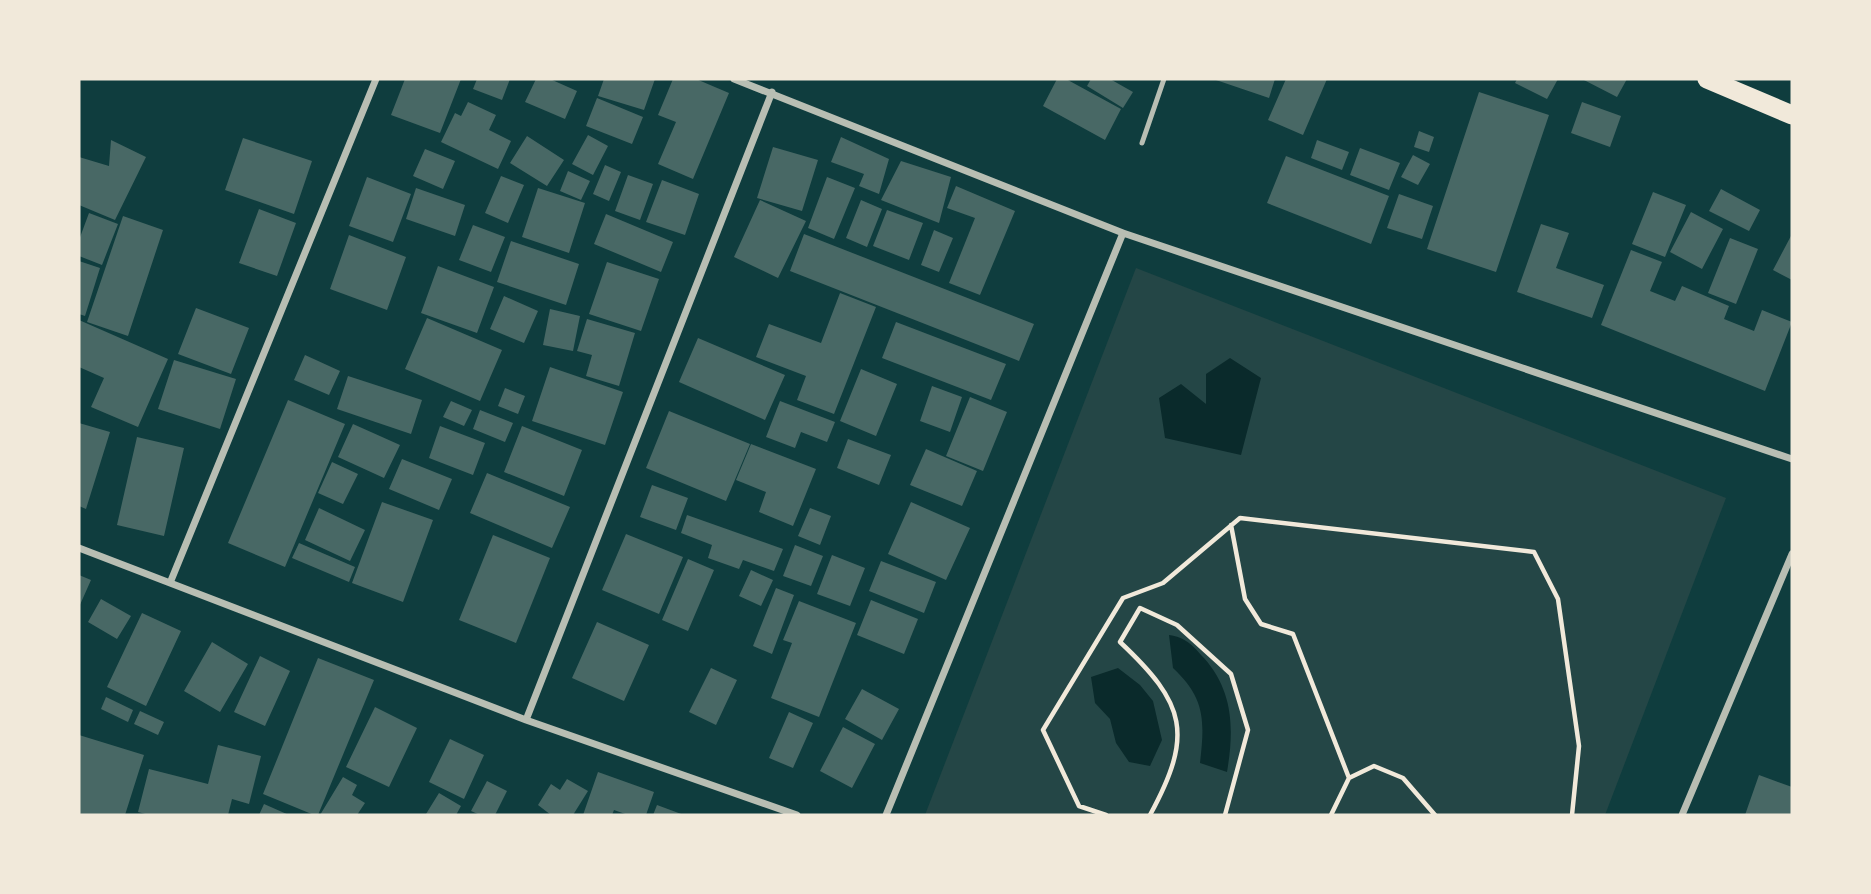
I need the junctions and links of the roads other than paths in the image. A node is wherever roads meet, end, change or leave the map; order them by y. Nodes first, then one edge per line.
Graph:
1 (376, 79) edge
2 (734, 79) edge
3 (1164, 79) edge
4 (1707, 79) edge
5 (772, 92) junction
6 (1792, 115) edge
7 (1142, 143) dead end
8 (1123, 233) junction
9 (1792, 459) edge
10 (79, 548) edge
11 (1792, 554) edge
12 (170, 583) junction
13 (526, 720) junction
14 (797, 815) edge
15 (886, 815) edge
16 (1682, 815) edge

1 - 12 street
2 - 5 street
3 - 7 lane
4 - 6 highway
5 - 8 street
5 - 13 street
8 - 9 street
8 - 15 street
10 - 12 street
11 - 16 street
12 - 13 street
13 - 14 street

